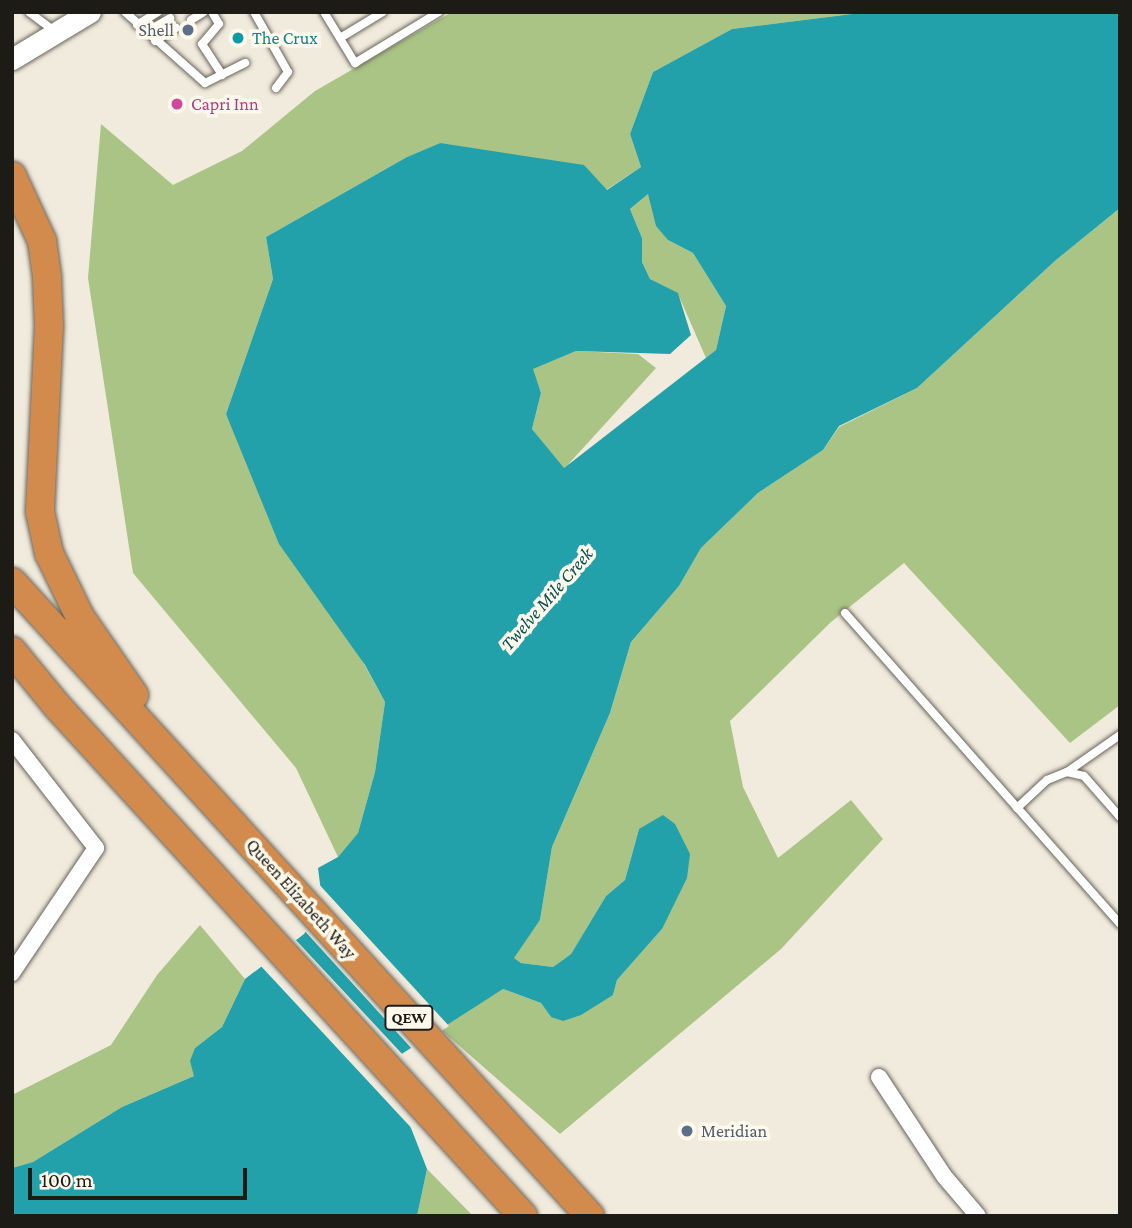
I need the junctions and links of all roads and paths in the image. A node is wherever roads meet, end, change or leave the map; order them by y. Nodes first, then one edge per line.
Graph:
1 (29, 12) edge
2 (90, 12) edge
3 (125, 12) edge
4 (158, 12) edge
5 (204, 12) edge
6 (212, 12) edge
7 (254, 12) edge
8 (324, 12) edge
9 (383, 12) edge
10 (439, 12) edge
11 (170, 18) dead end
12 (191, 19) dead end
13 (137, 24) junction
14 (176, 28) dead end
15 (145, 32) junction
16 (56, 33) junction
17 (340, 38) junction
18 (155, 40) junction
19 (12, 59) edge
20 (245, 63) dead end
21 (222, 75) junction
22 (276, 88) dead end
23 (12, 176) edge
24 (12, 582) edge
25 (845, 613) dead end
26 (12, 651) edge
27 (12, 667) edge
28 (57, 706) junction
29 (1120, 735) edge
30 (12, 740) edge
31 (1067, 772) junction
32 (1017, 808) junction
33 (1120, 817) edge
34 (253, 846) junction
35 (1120, 924) edge
36 (12, 973) edge
37 (879, 1077) dead end
38 (523, 1216) edge
39 (590, 1216) edge
40 (978, 1216) edge

1 - 16 lane
2 - 16 main road
3 - 13 lane
4 - 13 lane
5 - 12 lane
6 - 21 lane
7 - 22 lane
8 - 17 lane
9 - 17 lane
10 - 17 lane
11 - 15 lane
13 - 15 lane
14 - 18 lane
15 - 18 lane
16 - 19 main road
18 - 21 lane
20 - 21 lane
23 - 34 highway
24 - 34 highway, Queen Elizabeth Way / QEW
25 - 32 lane
26 - 28 highway, QEW
27 - 28 highway
28 - 38 highway, QEW
29 - 31 lane
30 - 36 street
31 - 32 lane
31 - 33 lane
32 - 35 lane
34 - 39 highway, Queen Elizabeth Way / QEW
37 - 40 street

